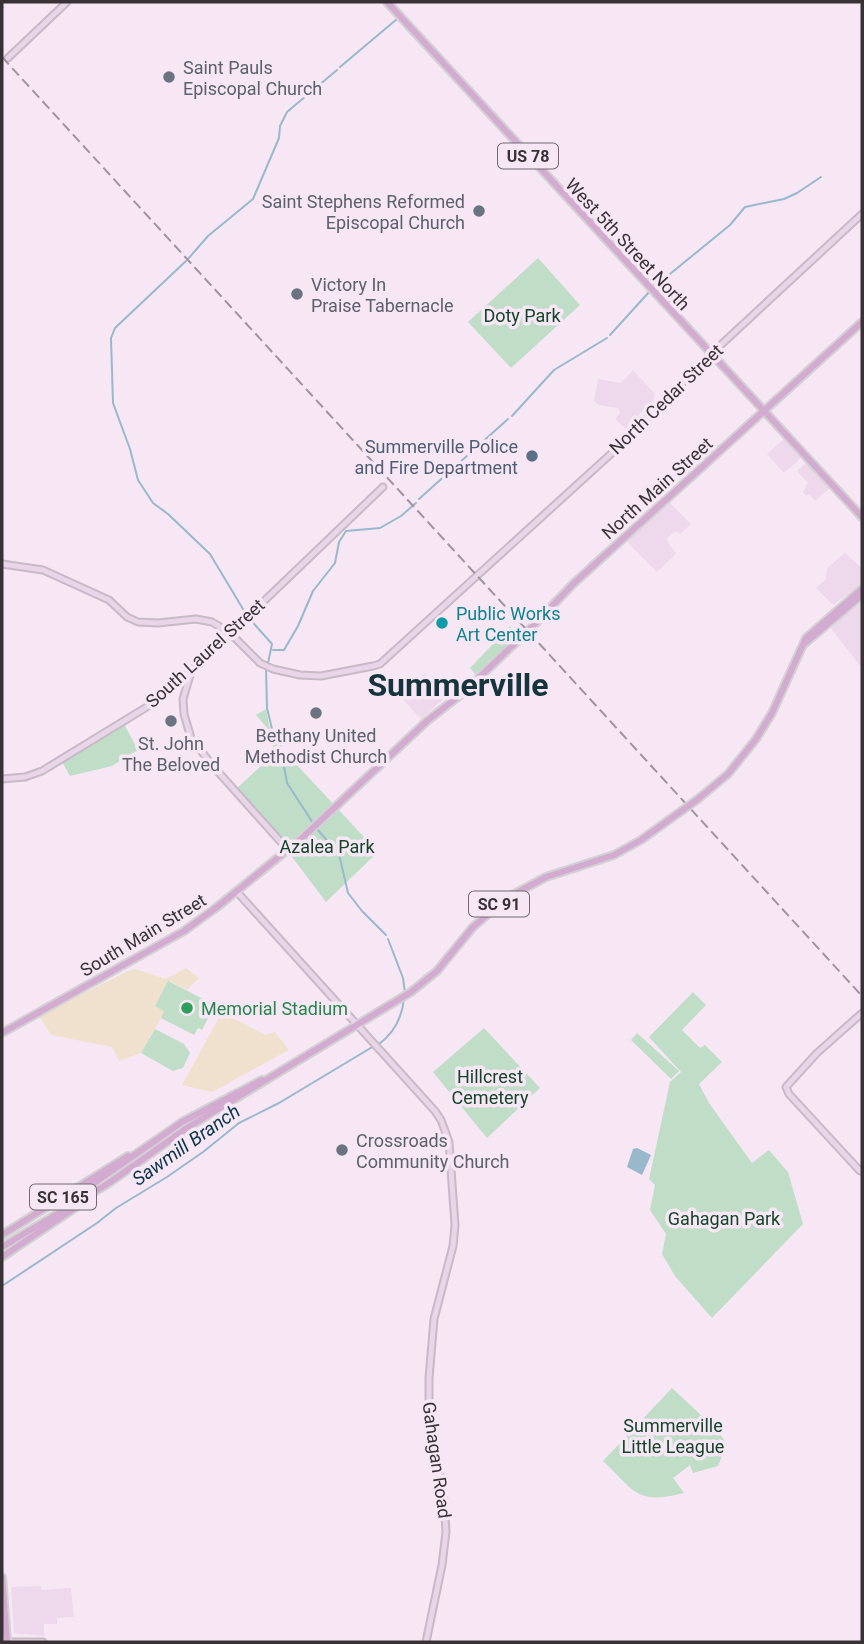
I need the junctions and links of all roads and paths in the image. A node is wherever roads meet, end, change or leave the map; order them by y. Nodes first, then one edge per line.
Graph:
1 (66, 2) edge
2 (387, 2) edge
3 (8, 58) dead end
4 (862, 214) edge
5 (862, 322) edge
6 (711, 354) junction
7 (765, 410) junction
8 (383, 486) dead end
9 (862, 517) edge
10 (2, 564) edge
11 (862, 589) edge
12 (862, 595) edge
13 (230, 633) junction
14 (804, 644) junction
15 (191, 671) junction
16 (477, 681) joint
17 (2, 779) edge
18 (288, 850) junction
19 (237, 892) junction
20 (862, 1015) edge
21 (356, 1025) junction
22 (2, 1033) edge
23 (270, 1077) junction
24 (160, 1136) junction
25 (860, 1171) dead end
26 (109, 1182) junction
27 (2, 1235) edge
28 (2, 1245) edge
29 (2, 1256) edge
30 (2, 1577) edge
31 (7, 1642) edge
32 (12, 1642) edge
33 (43, 1642) edge
34 (426, 1642) edge

1 - 3 street
2 - 6 main road, West 5th Street North / US 78
4 - 6 street, North Cedar Street
5 - 7 main road, North Main Street
6 - 7 main road, West 5th Street North / US 78
6 - 13 street, North Cedar Street
7 - 9 main road, US 78
7 - 16 main road, North Main Street
8 - 13 street, South Laurel Street
10 - 13 street
11 - 14 main road, SC 91
12 - 14 main road, SC 91
13 - 15 street, South Laurel Street
14 - 21 main road, SC 91, bridge
15 - 17 street, South Laurel Street
15 - 18 street
16 - 18 main road, South Main Street
18 - 19 main road, South Main Street
19 - 21 street, Gahagan Road
19 - 22 main road, South Main Street
20 - 25 street
21 - 23 main road, SC 91
21 - 34 street, Gahagan Road
23 - 24 main road, SC 91
23 - 26 main road, SC 91
24 - 27 main road, SC 165
24 - 28 main road, SC 91
26 - 28 main road, SC 91
26 - 29 main road, SC 165
30 - 31 main road
32 - 33 street

